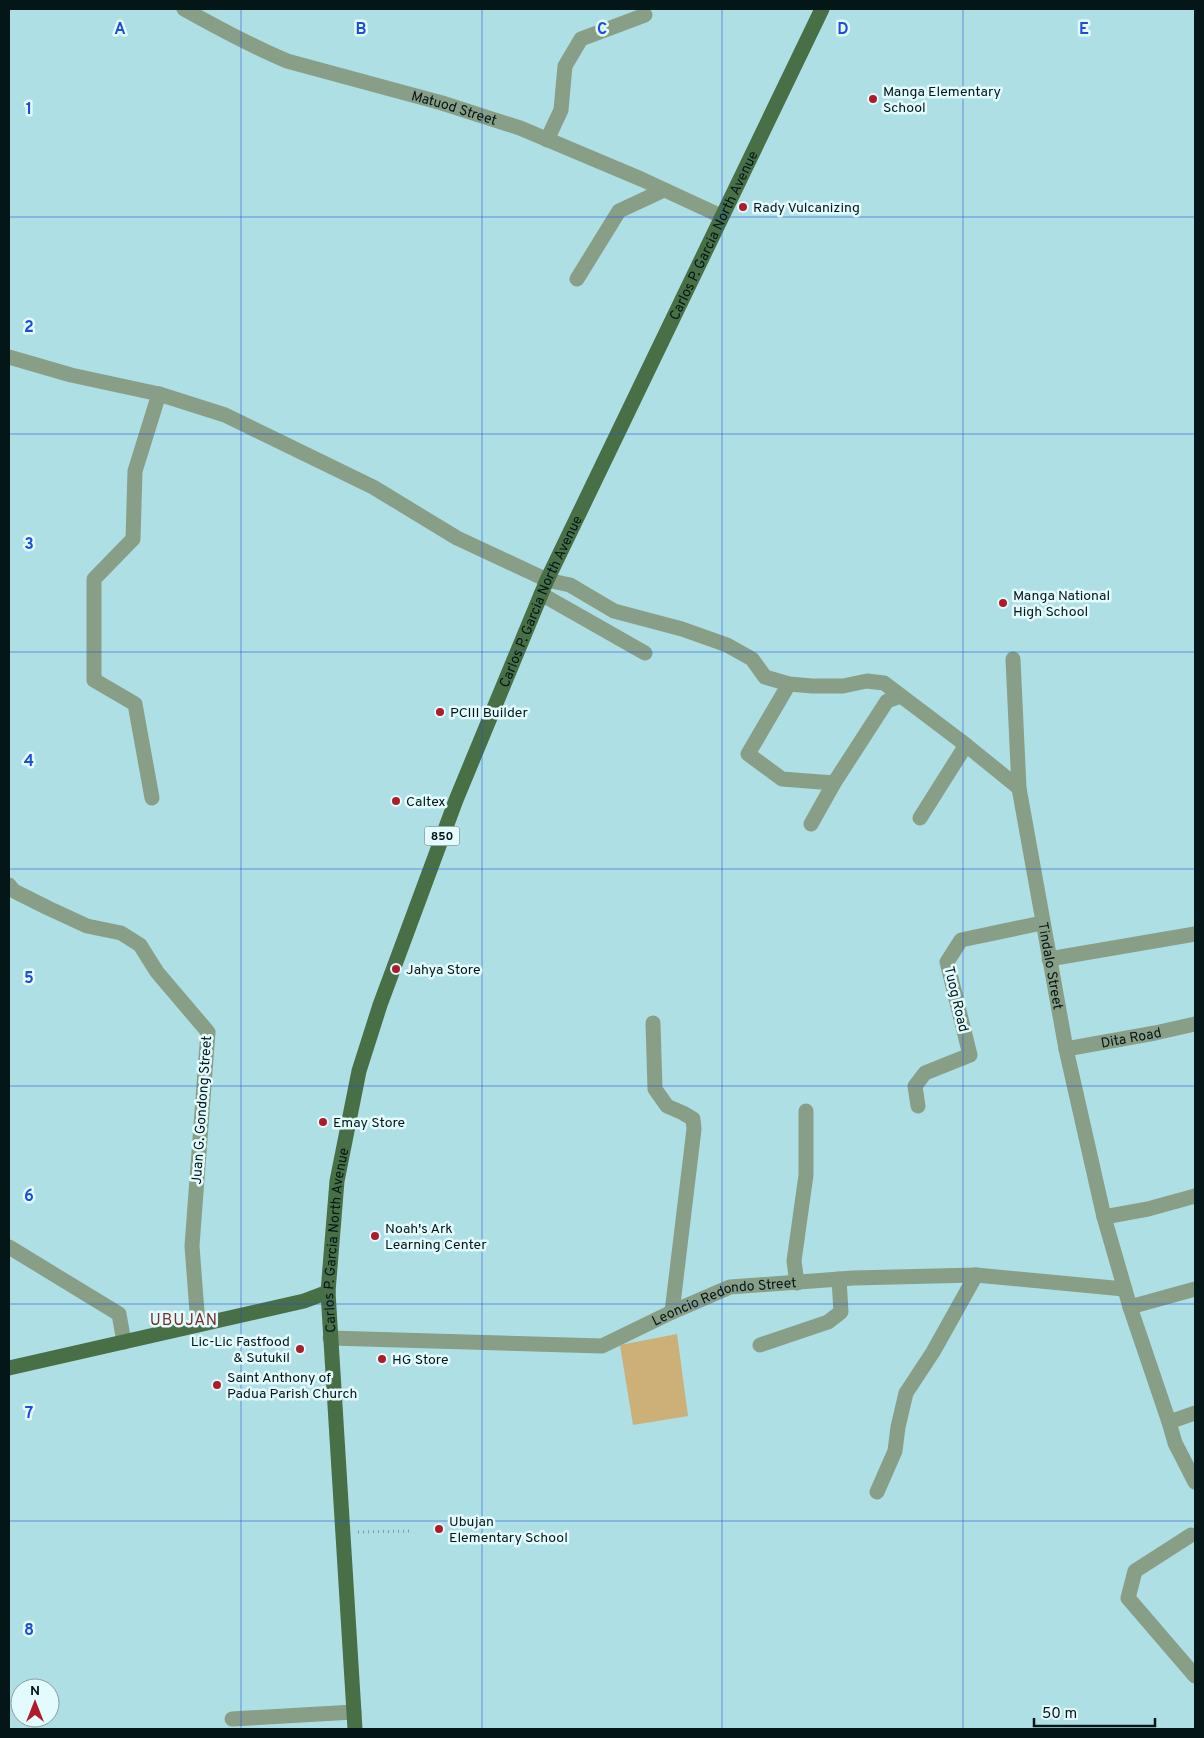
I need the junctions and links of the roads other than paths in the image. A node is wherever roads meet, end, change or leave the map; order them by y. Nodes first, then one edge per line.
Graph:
1 (184, 9) edge
2 (822, 9) edge
3 (645, 15) dead end
4 (547, 140) junction
5 (664, 190) junction
6 (720, 216) junction
7 (577, 279) dead end
8 (9, 357) edge
9 (159, 394) junction
10 (544, 587) junction
11 (645, 653) dead end
12 (1013, 659) dead end
13 (789, 684) junction
14 (901, 696) junction
15 (966, 745) junction
16 (834, 783) junction
17 (1019, 788) junction
18 (152, 798) dead end
19 (920, 818) dead end
20 (811, 824) dead end
21 (9, 885) edge
22 (1042, 923) junction
23 (1195, 934) edge
24 (1049, 960) junction
25 (654, 1023) dead end
26 (1195, 1024) edge
27 (1066, 1048) junction
28 (918, 1106) dead end
29 (806, 1111) dead end
30 (1195, 1196) edge
31 (1104, 1217) junction
32 (9, 1247) edge
33 (976, 1275) junction
34 (840, 1279) junction
35 (797, 1283) junction
36 (1195, 1288) edge
37 (1124, 1289) junction
38 (328, 1292) junction
39 (1130, 1307) junction
40 (672, 1312) junction
41 (198, 1325) junction
42 (330, 1338) junction
43 (124, 1342) junction
44 (760, 1344) dead end
45 (9, 1368) edge
46 (1195, 1413) edge
47 (1169, 1422) junction
48 (1195, 1482) edge
49 (877, 1492) dead end
50 (1194, 1534) edge
51 (1195, 1676) edge
52 (354, 1712) junction
53 (232, 1719) dead end
54 (355, 1729) edge

1 - 4 street, Matuod Street
2 - 6 main road, Carlos P. Garcia North Avenue / 850
3 - 4 street
4 - 5 street, Matuod Street
5 - 6 street, Matuod Street
5 - 7 street
6 - 10 main road, Carlos P. Garcia North Avenue / 850
8 - 9 street
9 - 10 street
9 - 18 street
10 - 11 street
10 - 13 street
10 - 38 main road, Carlos P. Garcia North Avenue / 850
12 - 17 street, Tindalo Street
13 - 14 street
13 - 16 street
14 - 15 street
14 - 16 street
15 - 17 street
15 - 19 street
16 - 20 street
17 - 22 street, Tindalo Street
21 - 41 street, Juan G. Gondong Street
22 - 24 street, Tindalo Street
22 - 28 street, Tuog Road
23 - 24 street
24 - 27 street, Tindalo Street
25 - 40 street
26 - 27 street, Dita Road
27 - 31 street, Tindalo Street
29 - 35 street
30 - 31 street
31 - 37 street, Tindalo Street
32 - 43 street
33 - 34 street, Leoncio Redondo Street
33 - 37 street, Leoncio Redondo Street
33 - 49 street
34 - 35 street, Leoncio Redondo Street
34 - 44 street
35 - 40 street, Leoncio Redondo Street
36 - 39 street
37 - 39 street, Tindalo Street
38 - 41 main road
38 - 42 main road, Carlos P. Garcia North Avenue / 850
39 - 47 street, Tindalo Street
40 - 42 street, Leoncio Redondo Street
41 - 43 main road
42 - 52 main road, Carlos P. Garcia North Avenue / 850
43 - 45 main road
46 - 47 street
47 - 48 street, Tindalo Street
50 - 51 street
52 - 53 street
52 - 54 main road, Carlos P. Garcia North Avenue / 850

